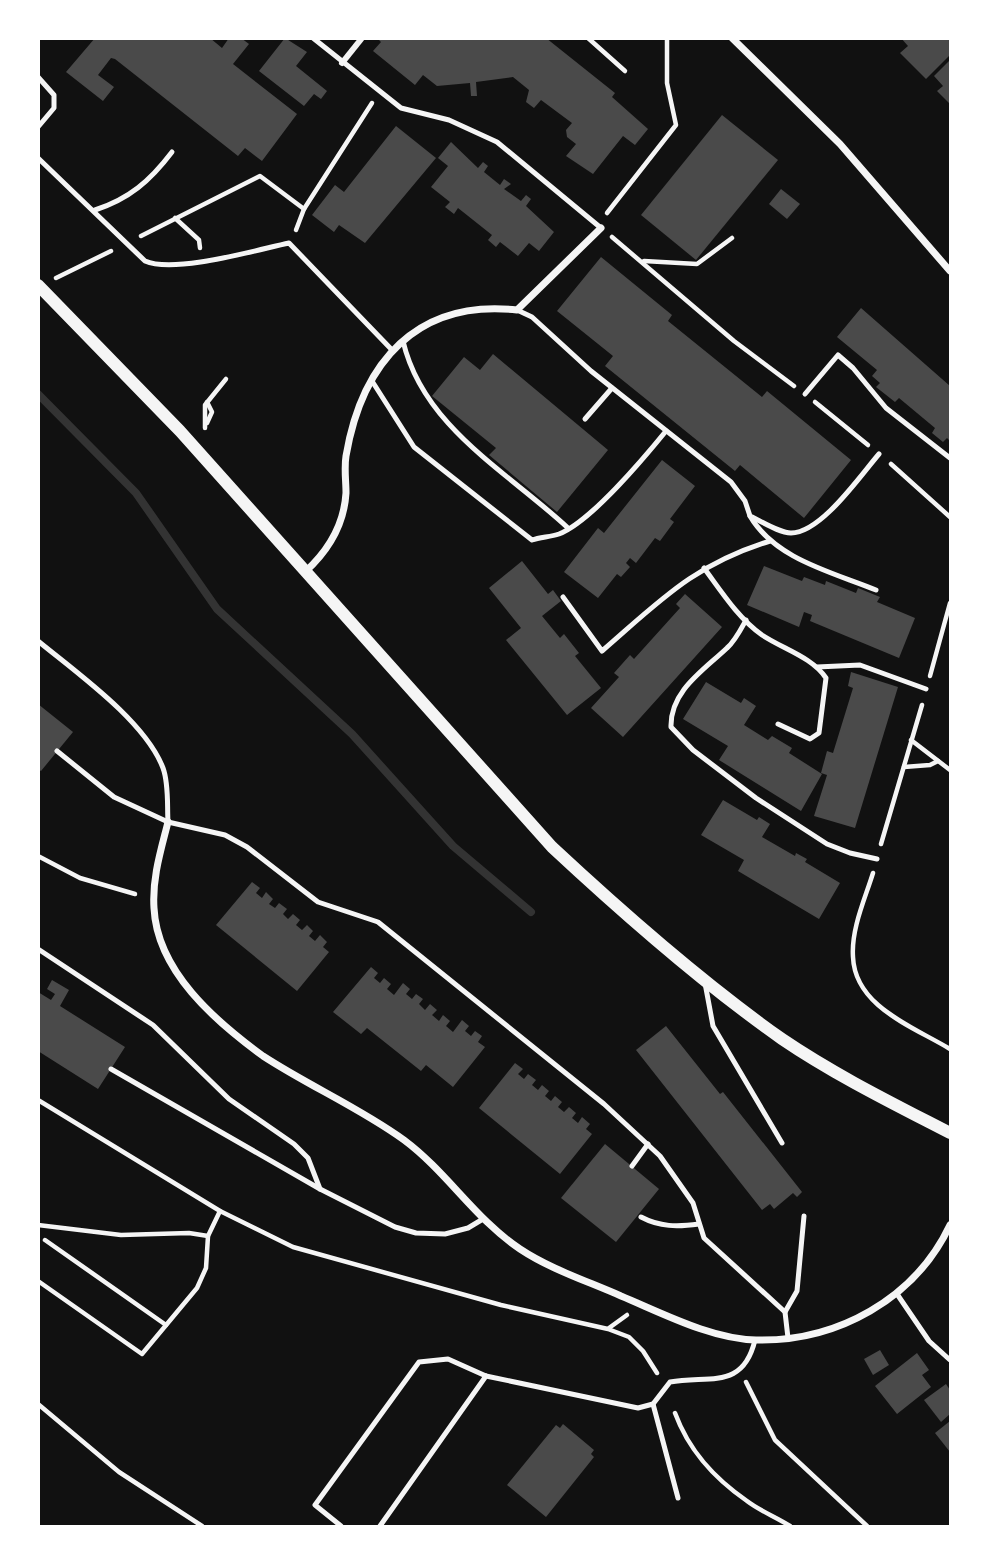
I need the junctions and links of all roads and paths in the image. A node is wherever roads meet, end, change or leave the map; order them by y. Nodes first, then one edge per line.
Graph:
1 (313, 38) edge
2 (362, 38) edge
3 (588, 38) edge
4 (667, 38) edge
5 (732, 38) edge
6 (342, 63) junction
7 (625, 71) dead end
8 (38, 77) edge
9 (378, 92) junction
10 (38, 127) edge
11 (172, 152) dead end
12 (38, 158) edge
13 (304, 209) junction
14 (95, 210) junction
15 (175, 218) junction
16 (600, 227) junction
17 (732, 238) dead end
18 (614, 239) dead end
19 (131, 241) dead end
20 (289, 243) junction
21 (119, 247) dead end
22 (201, 261) junction
23 (643, 261) junction
24 (950, 271) edge
25 (44, 283) edge
26 (517, 310) junction
27 (402, 341) junction
28 (393, 351) junction
29 (226, 379) dead end
30 (372, 381) junction
31 (612, 388) junction
32 (805, 394) junction
33 (207, 402) junction
34 (584, 419) dead end
35 (666, 431) junction
36 (878, 454) junction
37 (950, 458) edge
38 (750, 516) junction
39 (950, 517) edge
40 (568, 528) junction
41 (770, 541) junction
42 (704, 568) junction
43 (305, 572) junction
44 (876, 590) dead end
45 (563, 597) dead end
46 (950, 603) edge
47 (746, 620) junction
48 (38, 641) edge
49 (817, 667) junction
50 (926, 689) junction
51 (778, 724) dead end
52 (911, 740) junction
53 (57, 751) dead end
54 (938, 761) junction
55 (903, 768) junction
56 (950, 770) edge
57 (168, 822) junction
58 (38, 856) edge
59 (877, 859) junction
60 (135, 894) dead end
61 (38, 949) edge
62 (705, 980) junction
63 (950, 1049) edge
64 (111, 1069) dead end
65 (38, 1100) edge
66 (950, 1133) edge
67 (782, 1143) dead end
68 (648, 1144) junction
69 (632, 1166) dead end
70 (320, 1189) junction
71 (220, 1210) junction
72 (804, 1216) dead end
73 (641, 1217) dead end
74 (482, 1219) junction
75 (699, 1224) junction
76 (38, 1225) edge
77 (950, 1226) edge
78 (208, 1237) junction
79 (45, 1240) dead end
80 (38, 1281) edge
81 (897, 1294) junction
82 (785, 1312) junction
83 (166, 1325) junction
84 (788, 1338) junction
85 (755, 1340) junction
86 (950, 1360) edge
87 (741, 1371) junction
88 (486, 1376) junction
89 (665, 1388) junction
90 (38, 1404) edge
91 (653, 1404) junction
92 (678, 1497) dead end
93 (202, 1527) edge
94 (341, 1527) edge
95 (380, 1527) edge
96 (790, 1527) edge
97 (867, 1527) edge

1 - 6 lane
2 - 6 street
3 - 7 path
4 - 16 path
5 - 24 street
6 - 9 lane
8 - 10 lane
9 - 13 path
9 - 16 lane
11 - 14 lane
12 - 14 lane
13 - 15 path
13 - 20 path
14 - 22 lane
15 - 19 path
15 - 22 path
16 - 26 street
17 - 23 path
18 - 23 path
20 - 22 lane
20 - 28 lane
21 - 25 path
23 - 32 path
25 - 43 street
26 - 27 street
26 - 31 lane
27 - 28 street
27 - 40 lane
28 - 30 street
29 - 33 path
30 - 40 lane
30 - 43 street
31 - 34 lane
31 - 35 lane
32 - 36 path
32 - 37 lane
33 - 33 path
35 - 38 lane
35 - 40 lane
36 - 38 lane
36 - 39 path
38 - 41 lane
41 - 42 lane
41 - 44 lane
42 - 45 lane
42 - 47 lane
43 - 62 street
46 - 50 path
47 - 49 lane
47 - 59 lane
48 - 57 lane
49 - 50 lane
49 - 51 lane
50 - 52 path
52 - 54 path
52 - 55 path
53 - 57 lane
54 - 55 path
54 - 56 path
55 - 59 path
57 - 68 lane
57 - 74 street
58 - 60 path
59 - 63 path
61 - 70 lane
62 - 66 street
62 - 67 lane
64 - 70 lane
65 - 71 path
68 - 69 lane
68 - 75 lane
70 - 74 lane
71 - 78 path
71 - 89 path
72 - 82 lane
73 - 75 lane
74 - 85 street
75 - 82 lane
76 - 78 path
77 - 81 street
78 - 83 path
79 - 83 path
80 - 83 path
81 - 84 street
81 - 86 lane
82 - 84 lane
84 - 85 street
85 - 87 lane
87 - 89 lane
87 - 97 path
88 - 91 lane
88 - 94 lane
88 - 95 lane
89 - 91 lane
89 - 96 path
90 - 93 path
91 - 92 lane

